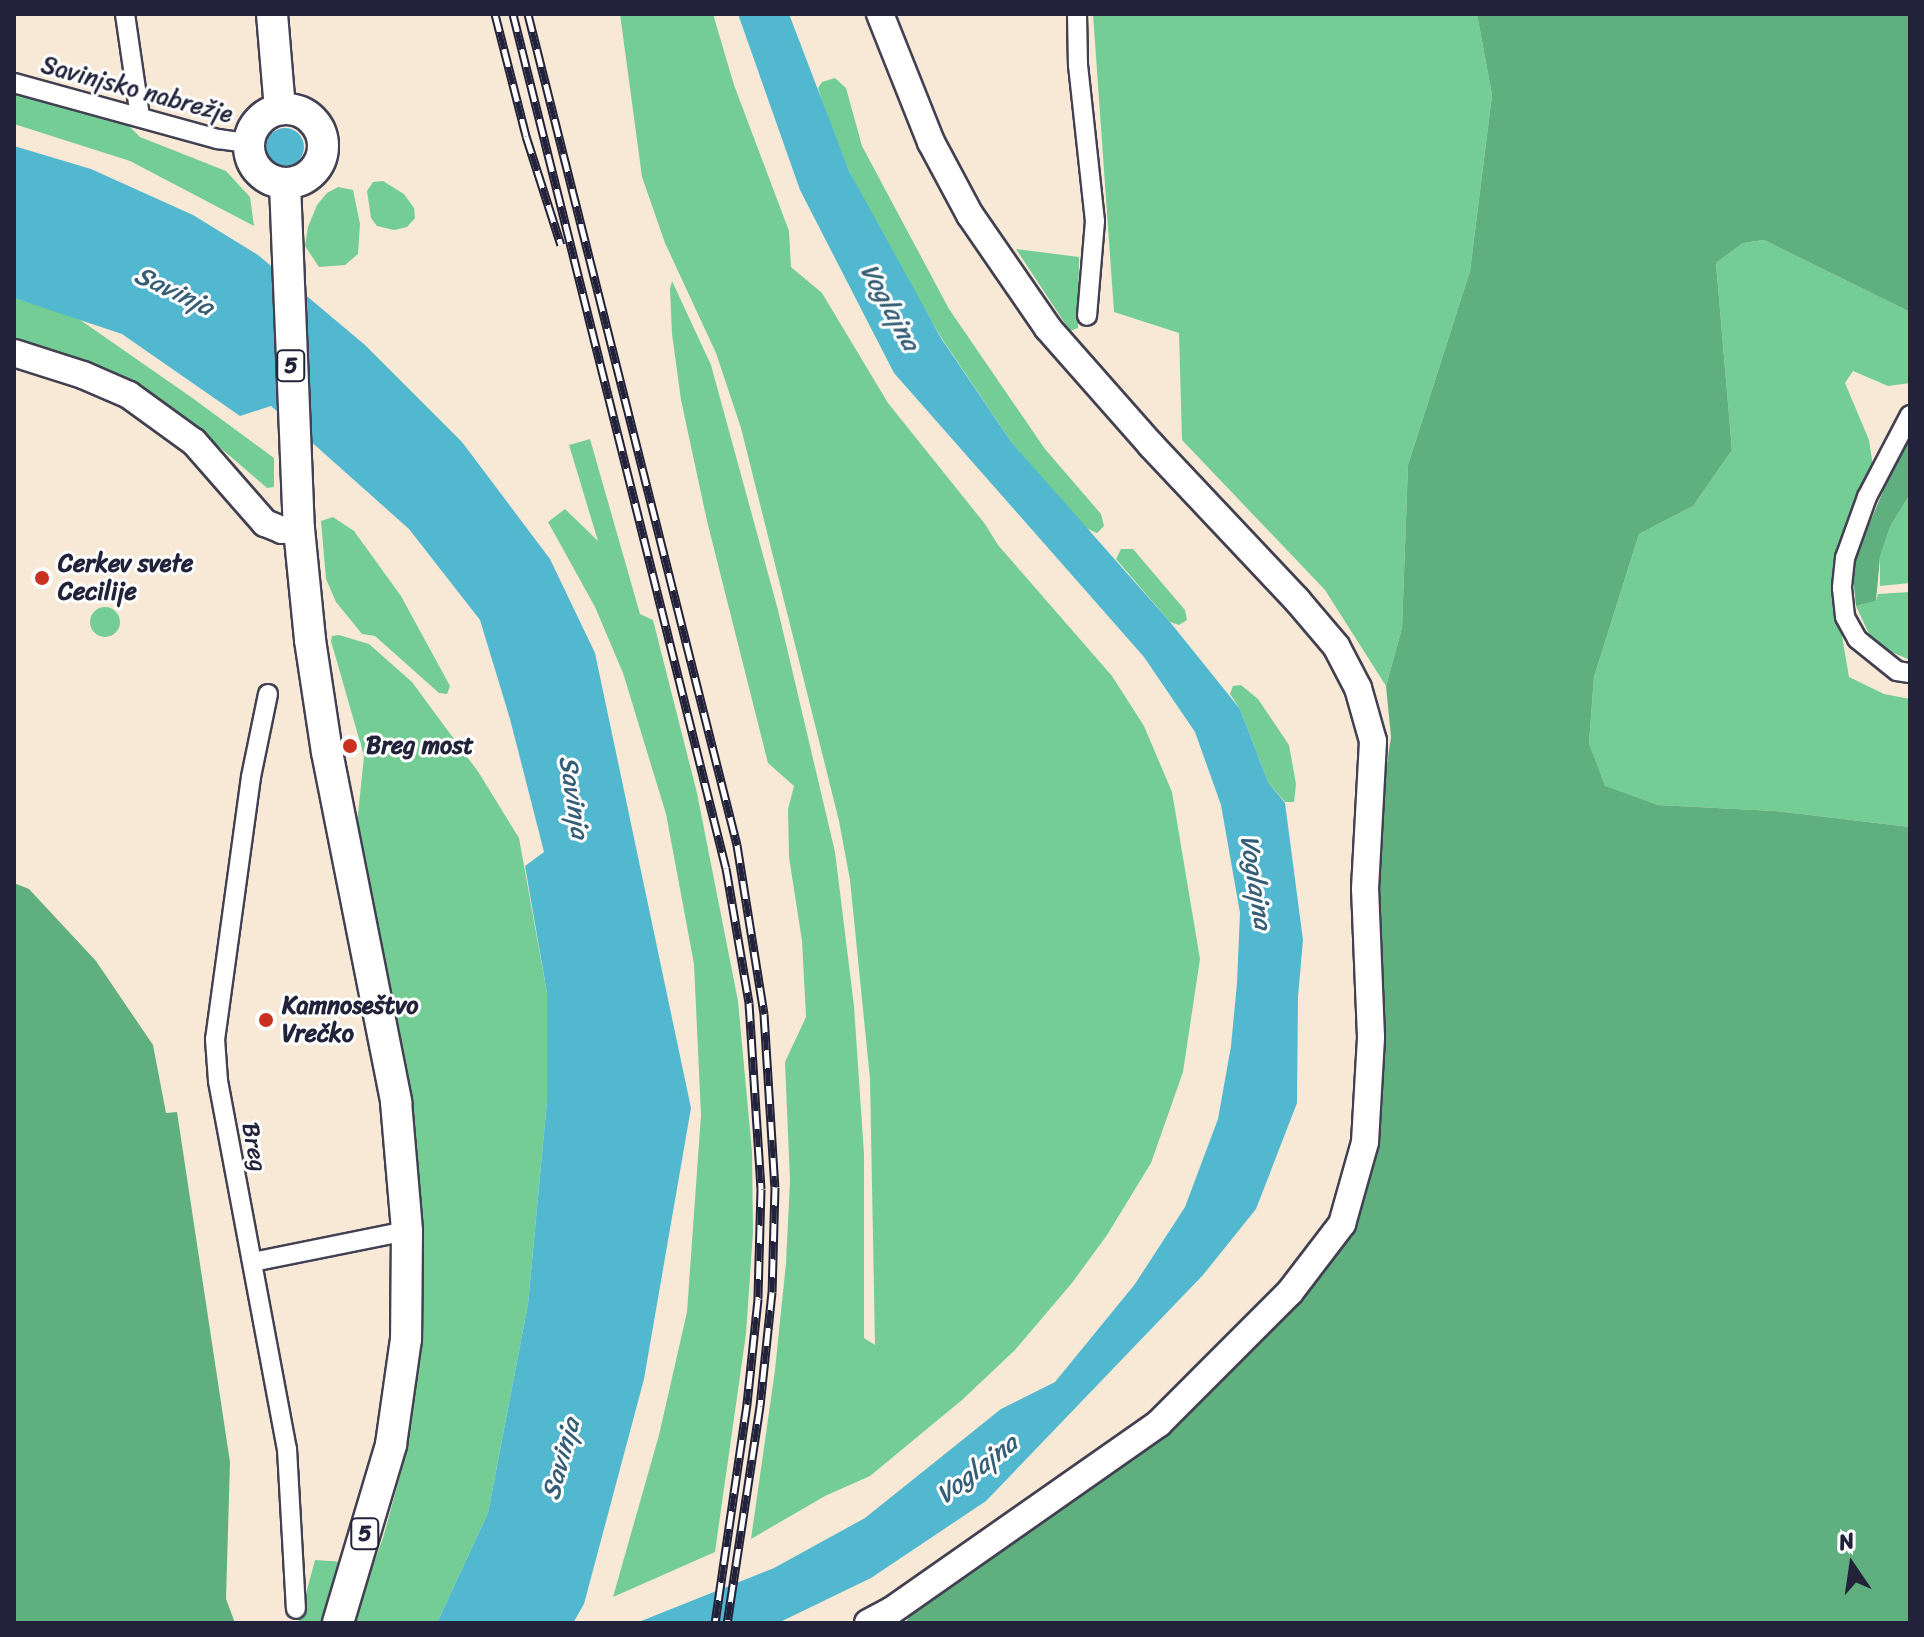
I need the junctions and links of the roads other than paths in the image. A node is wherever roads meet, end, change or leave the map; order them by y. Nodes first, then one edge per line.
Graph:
1 (125, 14) edge
2 (272, 14) edge
3 (880, 14) edge
4 (1077, 14) edge
5 (14, 83) edge
6 (280, 109) junction
7 (140, 117) junction
8 (248, 143) junction
9 (285, 184) junction
10 (1087, 316) dead end
11 (14, 353) edge
12 (1910, 415) edge
13 (299, 515) junction
14 (1910, 673) edge
15 (268, 694) dead end
16 (407, 1231) junction
17 (253, 1262) junction
18 (296, 1609) dead end
19 (882, 1619) edge
20 (338, 1623) edge

1 - 7 street
2 - 6 main road
3 - 19 street
4 - 10 street
5 - 7 street, Savinjsko nabrežje
6 - 8 main road
6 - 9 main road
7 - 8 street, Savinjsko nabrežje
8 - 9 main road
9 - 13 main road, 5
11 - 13 street
12 - 14 street
13 - 16 main road, 5
15 - 17 street, Breg
16 - 17 street
16 - 20 main road, 5
17 - 18 street, Breg

